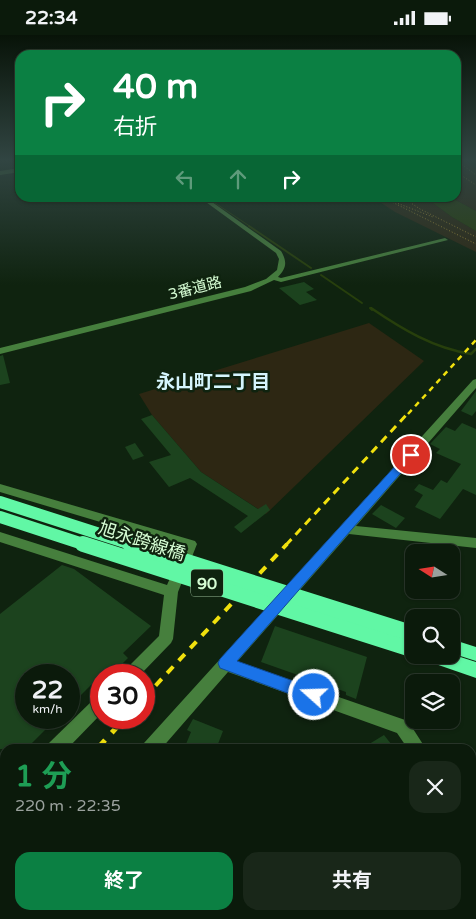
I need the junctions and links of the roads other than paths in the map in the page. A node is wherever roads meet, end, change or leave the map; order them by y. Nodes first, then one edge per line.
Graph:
1 (208, 202) edge
2 (448, 239) road end
3 (274, 278) junction
4 (0, 351) edge
5 (476, 382) edge
6 (0, 487) edge
7 (0, 502) edge
8 (0, 517) edge
9 (345, 529) junction
10 (0, 537) edge
11 (476, 543) edge
12 (171, 592) junction
13 (405, 631) edge
14 (405, 647) edge
15 (460, 649) edge
16 (476, 654) edge
17 (226, 663) junction
18 (141, 664) edge
19 (458, 664) edge
20 (476, 670) edge
21 (90, 714) edge
22 (60, 744) edge
23 (154, 744) edge
24 (414, 744) edge

1 - 3 street
2 - 3 street, 3番道路
3 - 4 street, 3番道路
5 - 9 street
6 - 12 street
7 - 13 main road, 旭永跨線橋 / 90, bridge
8 - 14 main road, 旭永跨線橋 / 90, bridge
9 - 11 street
9 - 17 street
10 - 12 street
12 - 18 street
15 - 16 main road
17 - 23 street
17 - 24 street
19 - 20 main road
21 - 22 street

